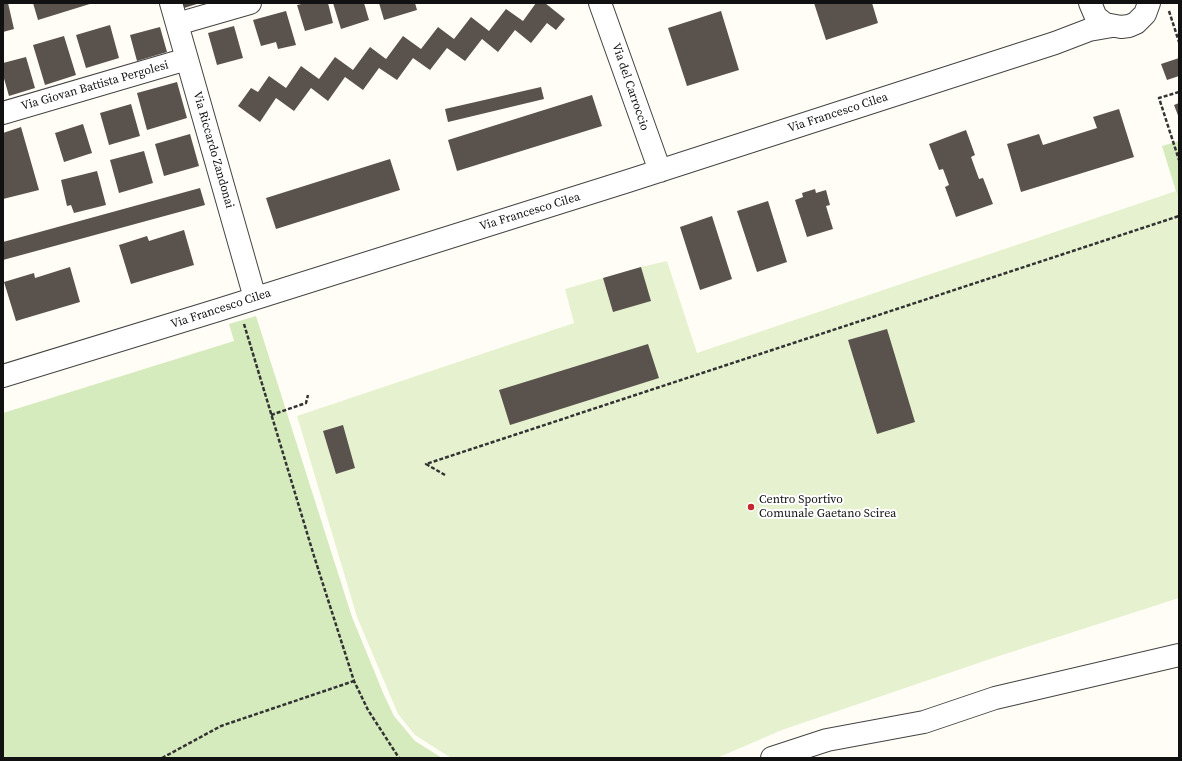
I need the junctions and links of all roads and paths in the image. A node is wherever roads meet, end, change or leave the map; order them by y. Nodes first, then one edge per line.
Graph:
1 (171, 3) edge
2 (250, 3) edge
3 (600, 3) edge
4 (1088, 3) edge
5 (1157, 7) edge
6 (177, 24) junction
7 (1112, 26) junction
8 (1179, 42) edge
9 (1055, 44) junction
10 (187, 59) junction
11 (1179, 92) edge
12 (3, 113) edge
13 (1179, 160) edge
14 (660, 170) junction
15 (1179, 216) edge
16 (246, 301) junction
17 (3, 376) edge
18 (308, 395) dead end
19 (271, 415) junction
20 (445, 475) dead end
21 (1179, 655) edge
22 (354, 681) junction
23 (162, 758) edge
24 (399, 758) edge
25 (772, 758) edge

1 - 6 street, Via Riccardo Zandonai
2 - 6 street
3 - 14 street, Via del Carroccio
4 - 7 street
4 - 9 street, Via Francesco Cilea
5 - 7 street, Via Francesco Cilea
5 - 8 path
6 - 10 street, Via Riccardo Zandonai
7 - 9 street, Via Francesco Cilea
9 - 14 street, Via Francesco Cilea
10 - 12 street, Via Giovan Battista Pergolesi
10 - 16 street, Via Riccardo Zandonai
11 - 13 path
14 - 16 street, Via Francesco Cilea
15 - 20 path
16 - 17 street, Via Francesco Cilea
16 - 19 path
18 - 19 path
19 - 22 path
21 - 25 street
22 - 23 path
22 - 24 path

